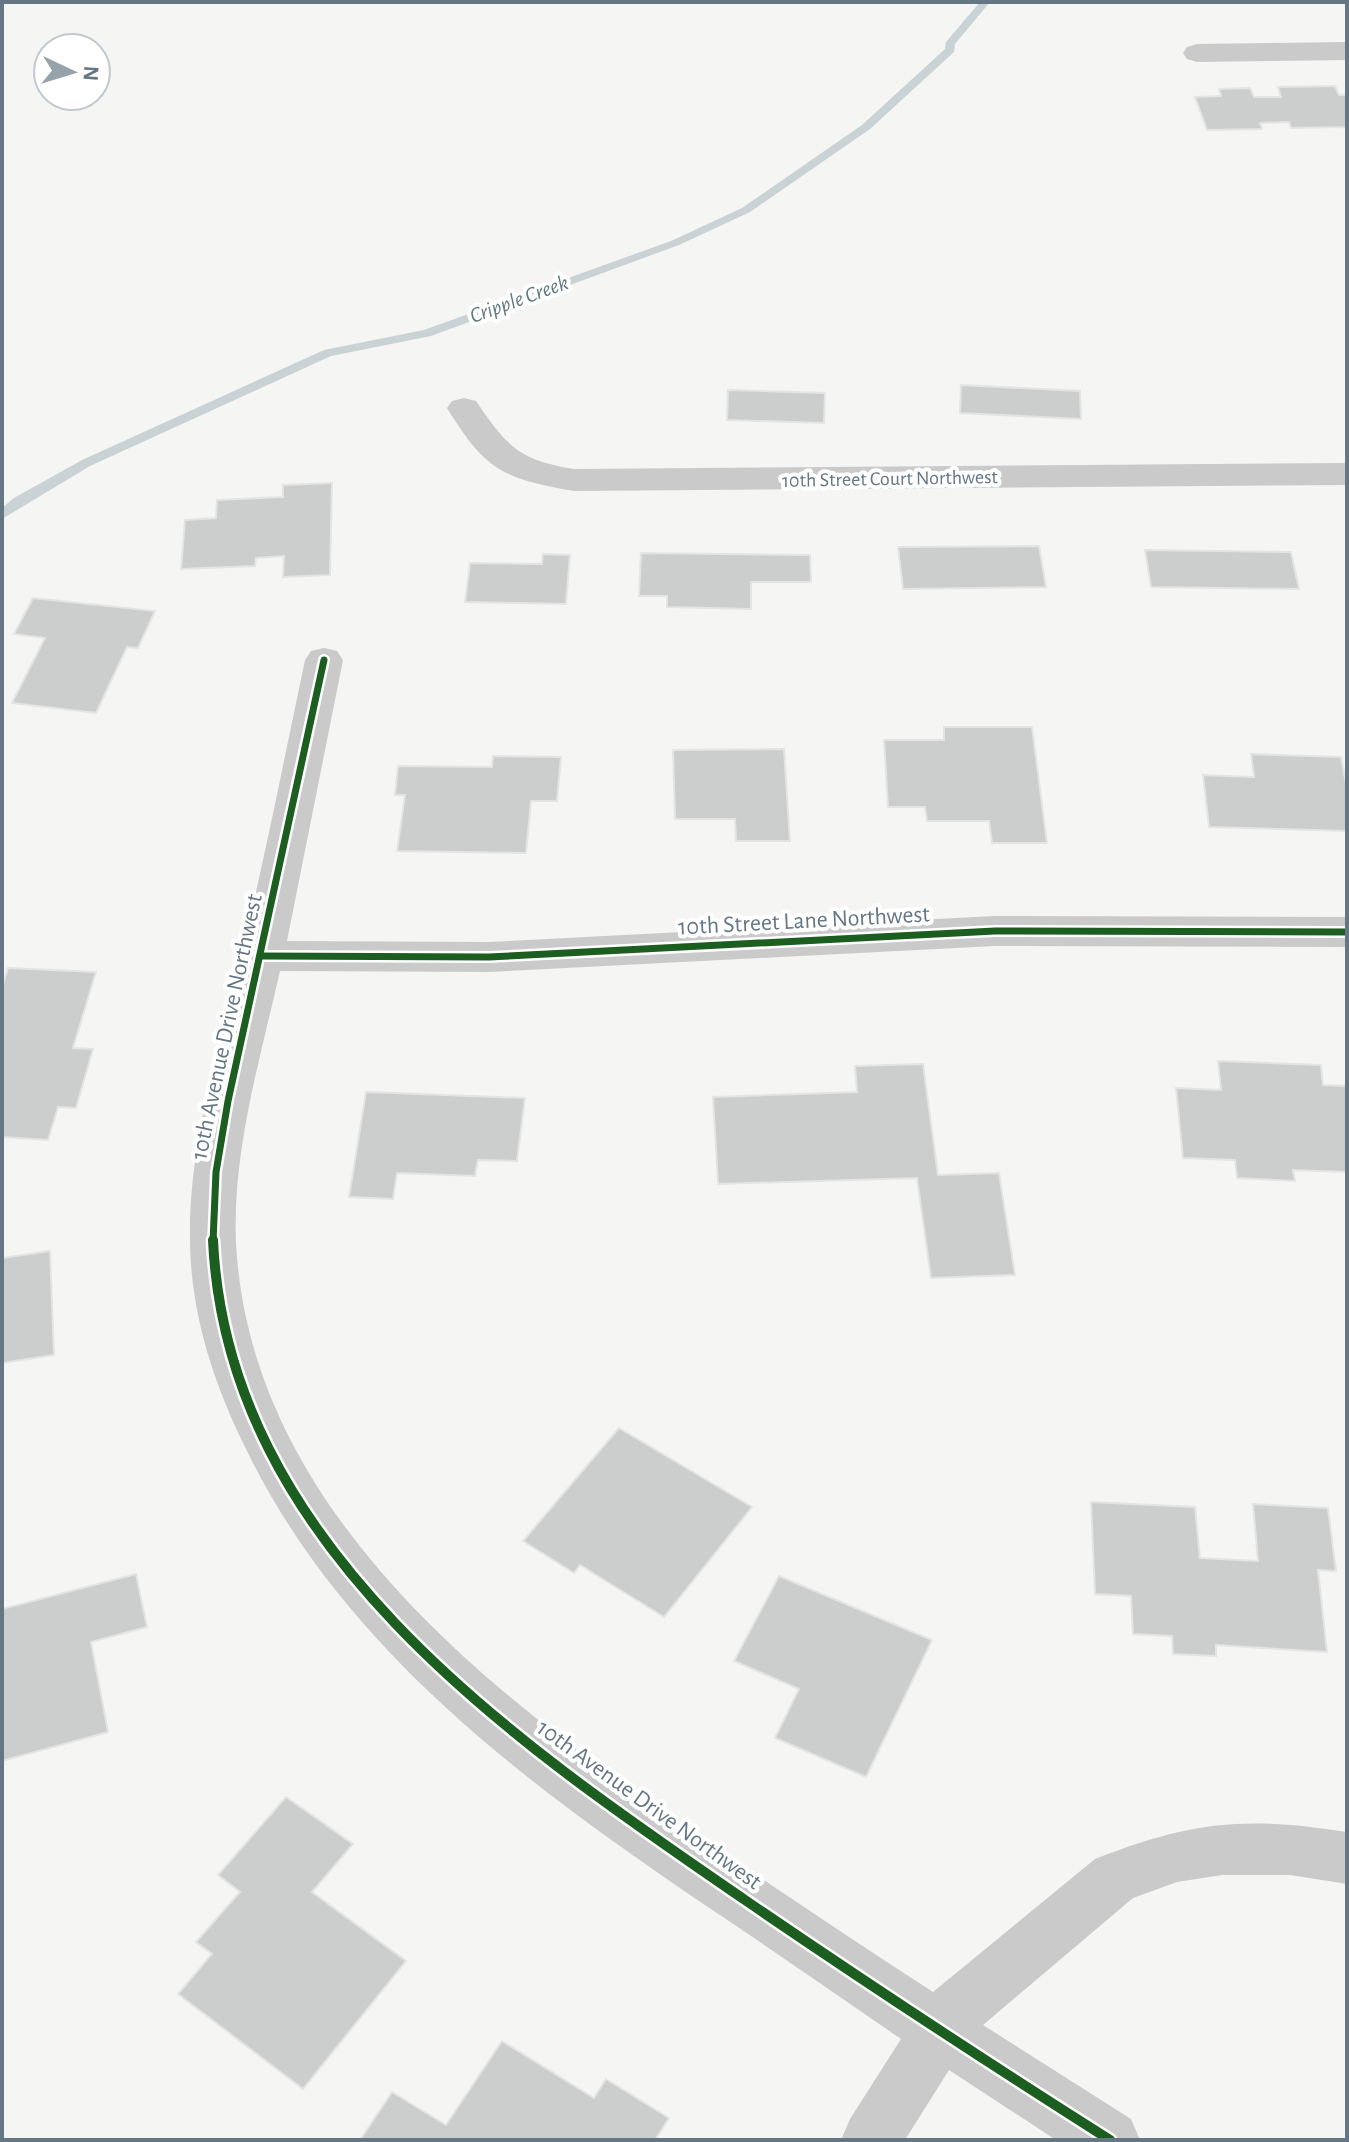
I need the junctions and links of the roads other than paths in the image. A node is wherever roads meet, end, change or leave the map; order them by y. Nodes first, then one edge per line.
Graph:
1 (1347, 51) edge
2 (1197, 53) dead end
3 (464, 408) dead end
4 (1347, 474) edge
5 (324, 660) dead end
6 (1347, 932) edge
7 (262, 956) junction
8 (1347, 1858) edge
9 (937, 2031) junction
10 (871, 2140) edge
11 (1110, 2140) edge

1 - 2 street
3 - 4 street, 10th Street Court Northwest
5 - 7 street, 10th Avenue Drive Northwest
6 - 7 street, 10th Street Lane Northwest
7 - 9 street, 10th Avenue Drive Northwest
8 - 9 street
9 - 10 street
9 - 11 street, 10th Avenue Drive Northwest

